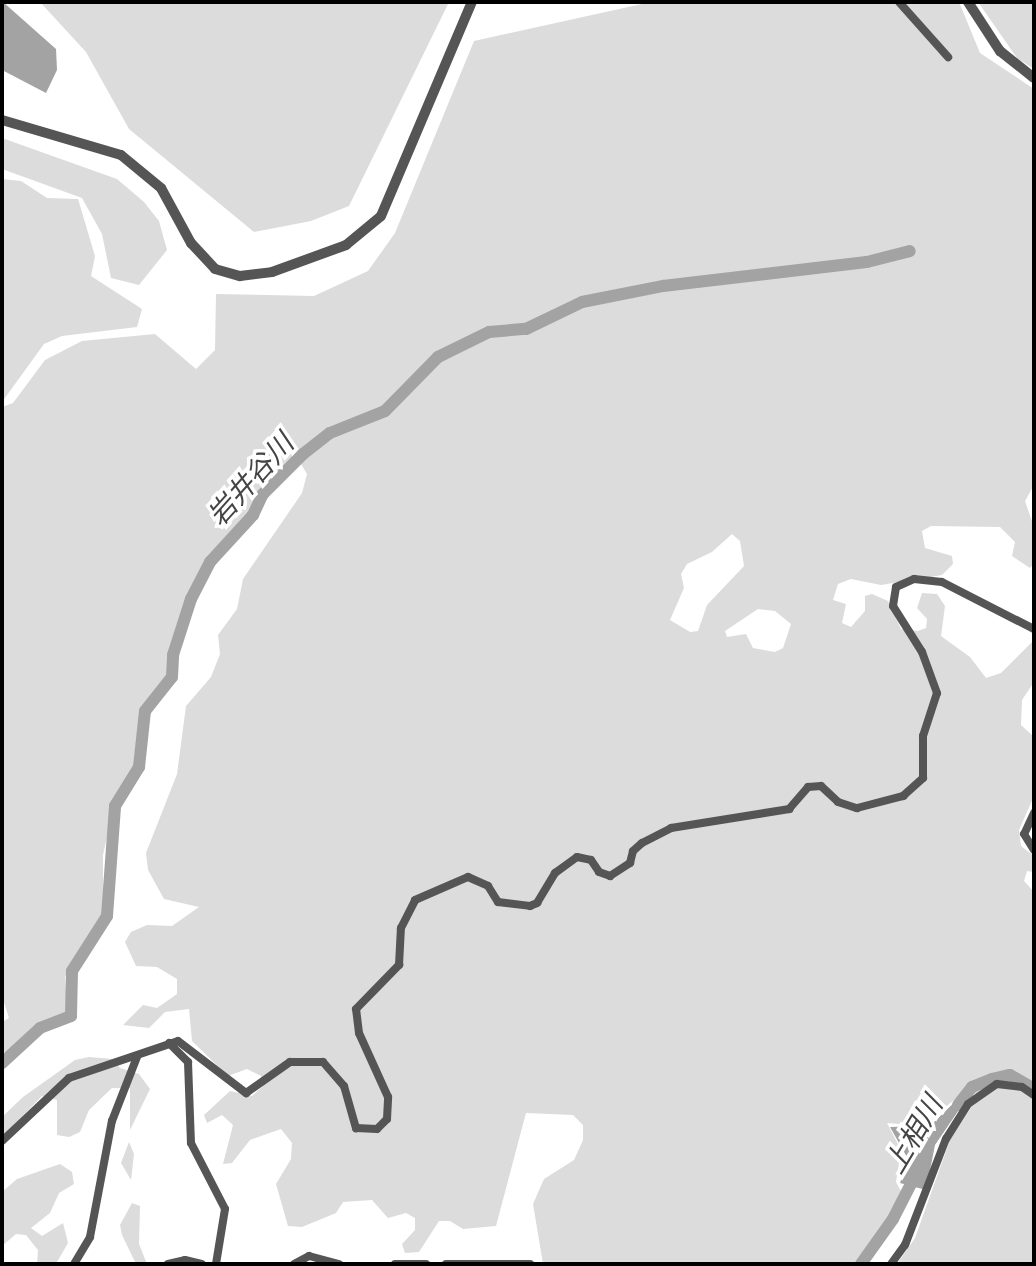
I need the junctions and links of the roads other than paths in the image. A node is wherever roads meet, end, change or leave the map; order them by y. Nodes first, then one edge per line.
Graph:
1 (472, 2) edge
2 (899, 2) edge
3 (968, 2) edge
4 (948, 57) dead end
5 (1034, 78) edge
6 (2, 120) edge
7 (1034, 629) edge
8 (1034, 813) edge
9 (1034, 850) edge
10 (169, 1043) junction
11 (137, 1057) junction
12 (1034, 1095) edge
13 (2, 1141) edge
14 (74, 1264) edge
15 (168, 1264) edge
16 (202, 1264) edge
17 (216, 1264) edge
18 (294, 1264) edge
19 (339, 1264) edge
20 (395, 1264) edge
21 (426, 1264) edge
22 (446, 1264) edge
23 (499, 1264) edge
24 (530, 1264) edge
25 (891, 1264) edge

1 - 6 street
2 - 4 street
3 - 5 street
7 - 10 street
8 - 9 street
10 - 11 street
10 - 17 street
11 - 13 street
11 - 14 street
12 - 25 street
15 - 16 street
18 - 19 street
20 - 21 street
22 - 23 street
23 - 24 street

